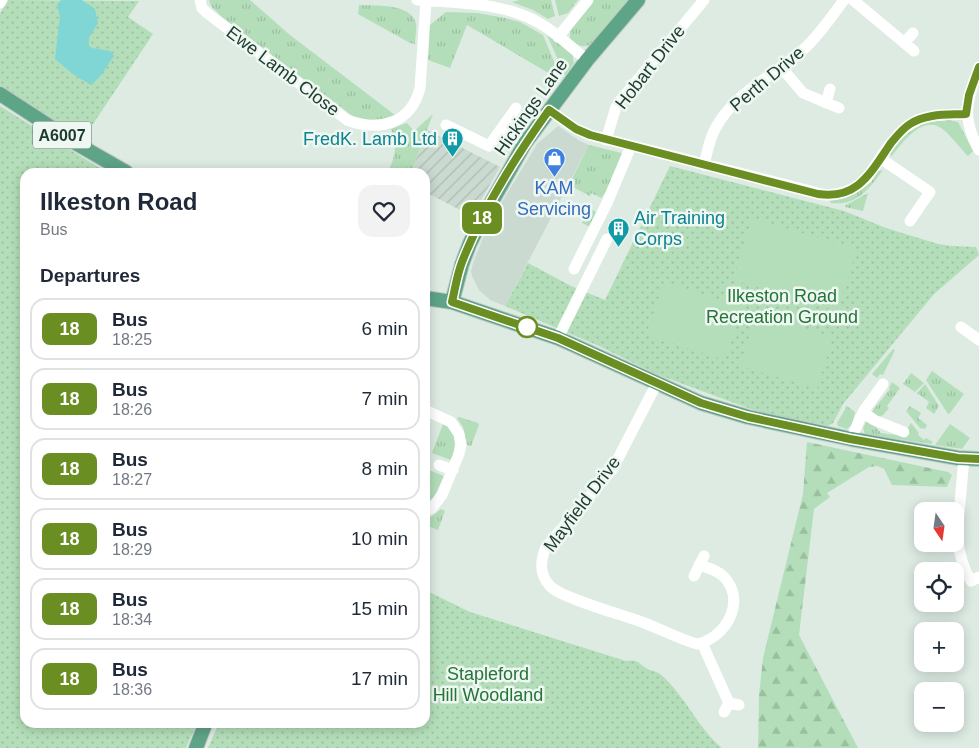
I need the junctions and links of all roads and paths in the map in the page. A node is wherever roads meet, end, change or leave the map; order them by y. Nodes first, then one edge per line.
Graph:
1 (200, 0) edge
2 (422, 0) edge
3 (588, 0) edge
4 (638, 0) edge
5 (844, 0) edge
6 (853, 0) edge
7 (707, 2) edge
8 (913, 33) dead end
9 (558, 37) junction
10 (904, 44) junction
11 (914, 51) dead end
12 (587, 60) junction
13 (781, 67) junction
14 (979, 67) edge
15 (830, 89) dead end
16 (0, 94) edge
17 (826, 103) junction
18 (516, 108) dead end
19 (839, 108) dead end
20 (549, 110) junction
21 (966, 114) junction
22 (446, 125) dead end
23 (502, 128) junction
24 (606, 140) junction
25 (526, 143) junction
26 (630, 146) junction
27 (979, 150) edge
28 (880, 158) junction
29 (704, 165) junction
30 (119, 168) edge
31 (910, 221) dead end
32 (607, 239) dead end
33 (574, 269) dead end
34 (430, 299) edge
35 (452, 302) junction
36 (961, 327) dead end
37 (558, 338) junction
38 (979, 340) edge
39 (657, 383) junction
40 (883, 384) dead end
41 (430, 412) edge
42 (863, 412) junction
43 (904, 432) dead end
44 (850, 439) junction
45 (964, 458) junction
46 (979, 459) edge
47 (439, 465) dead end
48 (453, 470) junction
49 (430, 509) edge
50 (694, 576) dead end
51 (975, 579) edge
52 (702, 643) junction
53 (731, 707) dead end
54 (204, 728) edge
55 (196, 748) edge

1 - 2 street, Ewe Lamb Close
2 - 9 street
3 - 9 street, Hickings Lane
4 - 12 main road, Hickings Lane
5 - 13 street, Perth Drive
6 - 10 street
7 - 24 street, Hobart Drive
8 - 10 street
9 - 12 street
10 - 11 street
12 - 20 main road, Hickings Lane
13 - 17 street
13 - 29 street, Perth Drive
14 - 21 street
15 - 17 street
16 - 30 main road, A6007
17 - 19 street
18 - 23 street
20 - 24 street
20 - 25 main road, Hickings Lane
21 - 27 street
21 - 28 street
22 - 23 street
23 - 25 street
24 - 26 street
25 - 35 main road, Hickings Lane
26 - 29 street
26 - 33 street
28 - 29 street
28 - 31 street
32 - 37 street
34 - 35 main road
35 - 37 main road
36 - 38 street
37 - 39 main road
39 - 44 main road
39 - 52 street, Mayfield Drive
40 - 42 street
41 - 48 street
42 - 43 street
42 - 44 street
44 - 45 main road
45 - 46 main road
45 - 51 street
47 - 48 street
48 - 49 street
50 - 52 street
52 - 53 street
54 - 55 main road

